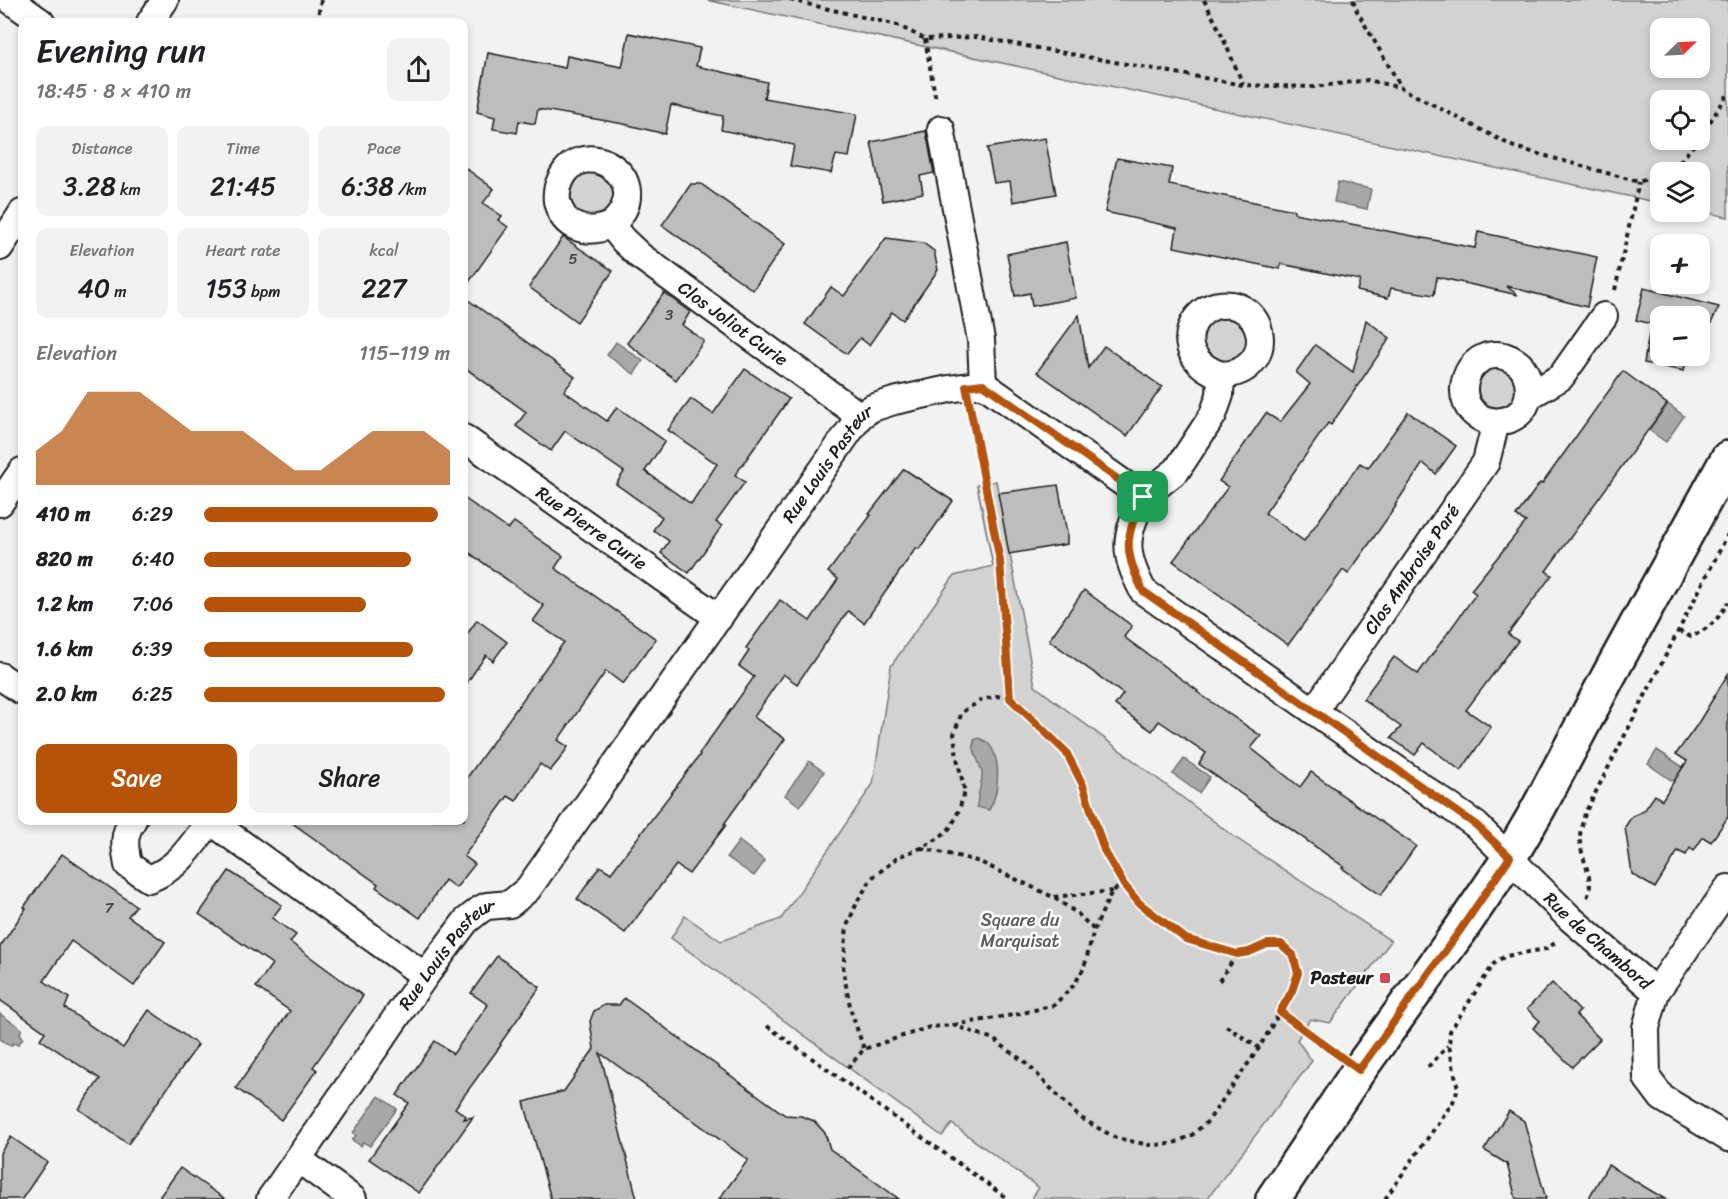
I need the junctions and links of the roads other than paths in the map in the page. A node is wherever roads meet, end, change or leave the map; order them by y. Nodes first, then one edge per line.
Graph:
1 (10, 0) edge
2 (165, 0) edge
3 (35, 18) edge
4 (153, 18) edge
5 (941, 129) road end
6 (18, 219) edge
7 (611, 225) dead end
8 (0, 247) edge
9 (1604, 316) road end
10 (1221, 375) dead end
11 (974, 385) junction
12 (1529, 396) junction
13 (860, 416) junction
14 (1496, 422) junction
15 (468, 441) edge
16 (1728, 458) edge
17 (18, 477) edge
18 (1143, 497) junction
19 (0, 503) edge
20 (719, 618) junction
21 (0, 676) edge
22 (18, 688) edge
23 (1314, 711) junction
24 (130, 825) edge
25 (222, 825) edge
26 (224, 825) edge
27 (1510, 857) junction
28 (1728, 888) edge
29 (425, 976) junction
30 (1656, 992) junction
31 (1728, 1138) edge
32 (298, 1159) junction
33 (270, 1199) edge
34 (353, 1199) edge
35 (1274, 1199) edge

1 - 3 street
2 - 4 street
5 - 11 street
6 - 8 street
7 - 13 street, Clos Joliot Curie
9 - 12 street
10 - 18 street
11 - 13 street, Rue Louis Pasteur
11 - 18 street
12 - 14 street
12 - 14 street
13 - 20 street, Rue Louis Pasteur
14 - 23 street, Clos Ambroise Paré
15 - 20 street, Rue Pierre Curie
16 - 27 main road
17 - 19 street
18 - 23 street
20 - 29 street, Rue Louis Pasteur
21 - 22 street
23 - 27 street
24 - 25 street
26 - 29 street
27 - 30 street, Rue de Chambord
27 - 35 main road
28 - 30 street
29 - 32 street, Rue Louis Pasteur
30 - 31 street, Rue de Chambord
32 - 33 street, Rue Louis Pasteur
32 - 34 street

